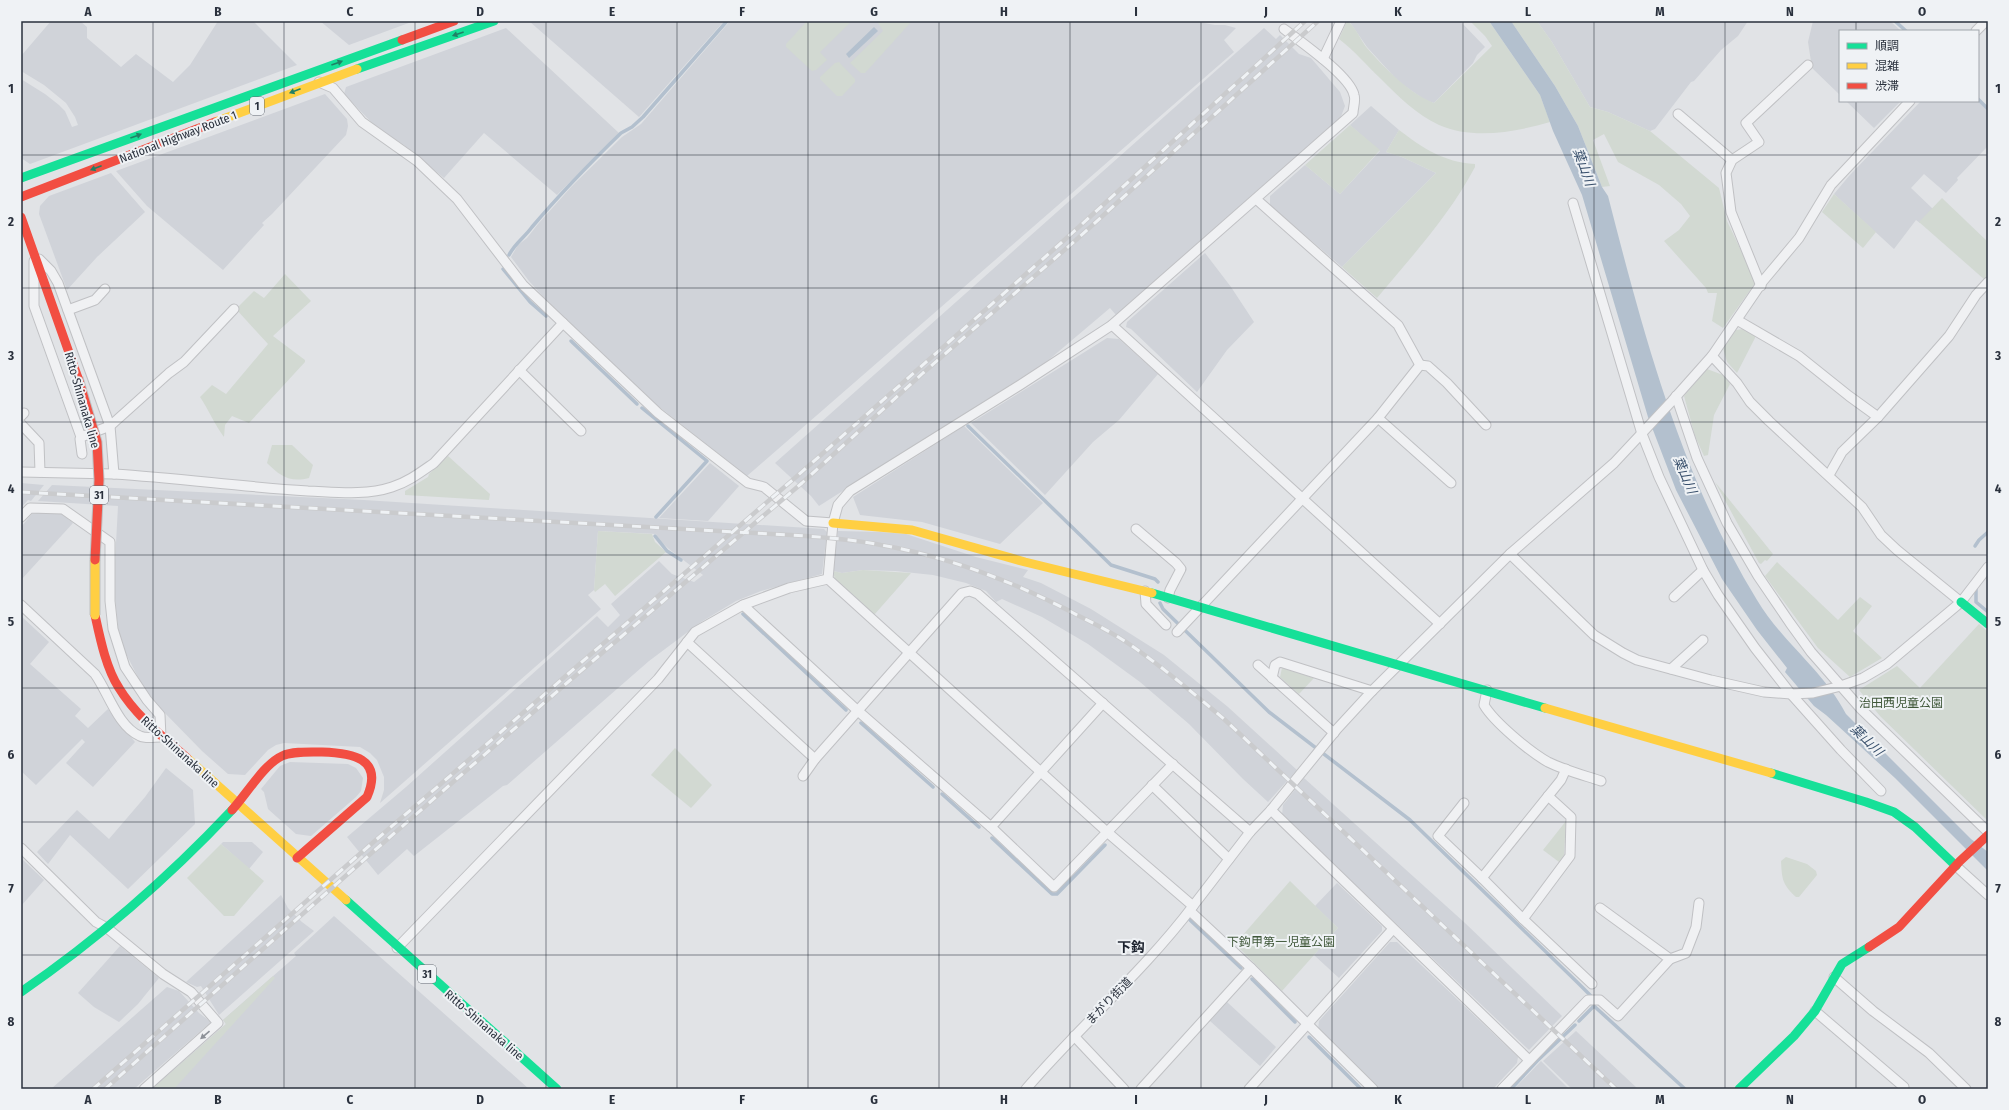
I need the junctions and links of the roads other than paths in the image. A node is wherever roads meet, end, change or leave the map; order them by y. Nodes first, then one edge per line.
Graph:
1 (454, 21) edge
2 (494, 21) edge
3 (1341, 21) edge
4 (1986, 21) edge
5 (1284, 29) dead end
6 (1977, 30) edge
7 (1323, 59) junction
8 (1808, 65) dead end
9 (315, 71) junction
10 (319, 82) junction
11 (1909, 102) edge
12 (1678, 114) dead end
13 (1732, 160) junction
14 (21, 178) edge
15 (21, 197) edge
16 (1256, 199) junction
17 (1573, 203) dead end
18 (21, 217) edge
19 (34, 254) junction
20 (1988, 282) edge
21 (1761, 286) junction
22 (105, 289) dead end
23 (234, 309) dead end
24 (68, 310) junction
25 (1737, 320) junction
26 (563, 323) junction
27 (1112, 325) junction
28 (1712, 356) junction
29 (1420, 365) junction
30 (519, 370) junction
31 (1674, 398) junction
32 (1878, 417) junction
33 (1378, 418) junction
34 (21, 424) edge
35 (1486, 425) dead end
36 (110, 426) junction
37 (581, 431) dead end
38 (1644, 432) junction
39 (81, 437) junction
40 (82, 454) dead end
41 (21, 472) edge
42 (40, 472) junction
43 (114, 474) junction
44 (1829, 475) junction
45 (1451, 483) dead end
46 (1303, 498) junction
47 (21, 517) edge
48 (833, 523) junction
49 (1136, 529) dead end
50 (1510, 554) junction
51 (1988, 566) edge
52 (1703, 570) junction
53 (828, 579) junction
54 (1145, 591) junction
55 (1674, 597) dead end
56 (1168, 598) junction
57 (1961, 602) junction
58 (21, 605) edge
59 (743, 605) junction
60 (1201, 608) junction
61 (1440, 624) junction
62 (1988, 624) edge
63 (1166, 625) dead end
64 (1177, 632) dead end
65 (1704, 640) dead end
66 (687, 642) junction
67 (909, 654) junction
68 (1399, 664) junction
69 (1258, 665) dead end
70 (1671, 669) junction
71 (1272, 678) junction
72 (1841, 686) junction
73 (1487, 690) junction
74 (1372, 691) junction
75 (1792, 694) junction
76 (1103, 703) junction
77 (858, 711) junction
78 (1334, 733) junction
79 (161, 737) junction
80 (815, 759) junction
81 (1173, 764) junction
82 (1566, 769) junction
83 (1040, 772) junction
84 (803, 776) dead end
85 (1600, 781) dead end
86 (1152, 785) junction
87 (1881, 791) dead end
88 (1548, 796) junction
89 (1464, 802) dead end
90 (237, 804) junction
91 (1271, 810) junction
92 (991, 827) junction
93 (1107, 832) junction
94 (1250, 832) junction
95 (1987, 835) edge
96 (21, 848) edge
97 (297, 858) junction
98 (1229, 859) junction
99 (1958, 863) junction
100 (1482, 878) junction
101 (1988, 895) edge
102 (1699, 903) dead end
103 (1600, 908) dead end
104 (1192, 909) junction
105 (1523, 919) junction
106 (107, 928) junction
107 (1393, 929) junction
108 (397, 948) junction
109 (1670, 959) junction
110 (1251, 968) junction
111 (1834, 977) junction
112 (1592, 984) dead end
113 (21, 992) edge
114 (1815, 1011) junction
115 (1307, 1024) junction
116 (1074, 1036) junction
117 (1529, 1060) junction
118 (1904, 1087) dead end
119 (144, 1089) edge
120 (556, 1089) edge
121 (1026, 1089) edge
122 (1124, 1089) edge
123 (1141, 1089) edge
124 (1249, 1089) edge
125 (1373, 1089) edge
126 (1502, 1089) edge
127 (1739, 1089) edge
128 (1966, 1089) edge

9 -> 1 main road, National Highway Route 1 / 1
2 -> 10 main road, National Highway Route 1 / 1
3 - 7 street
4 - 6 street
5 - 7 street
7 - 16 street
8 - 13 street
9 - 10 street
14 -> 9 main road, National Highway Route 1 / 1
10 -> 15 main road, National Highway Route 1 / 1
10 - 26 street
11 - 21 street, まがり街道
12 - 13 street
13 - 21 street
16 - 27 street
16 - 29 street
17 - 38 street
18 - 19 main road, Ritto-Shinanaka line / 31
19 - 24 street
19 - 39 street
19 - 79 main road, Ritto-Shinanaka line / 31, bridge
20 - 32 street
21 - 25 street, まがり街道
22 - 24 street
23 - 36 street
24 - 36 street
25 - 28 street, まがり街道
25 - 32 street
26 - 30 street
26 - 48 street
27 - 46 street
27 - 48 street
28 - 31 street, まがり街道
28 - 44 street
29 - 33 street
29 - 35 street
30 - 37 street
30 - 43 street
31 - 38 street, まがり街道
31 - 72 street
32 - 44 street
33 - 45 street
33 - 46 street
34 - 42 street
36 - 39 street
36 - 43 street
38 - 50 street, まがり街道
38 - 52 street
39 - 40 street
41 - 42 street
42 - 43 street
44 - 57 street
46 - 60 street
46 - 61 street
47 - 79 street
48 - 53 street
48 - 54 main road
49 - 56 street
50 - 61 street, まがり街道
50 - 70 street
51 - 57 street
52 - 55 street
52 - 75 street
53 - 59 street
53 - 67 street
54 - 56 main road
54 - 63 street
56 - 60 main road
57 - 62 main road
57 - 72 street
58 - 79 street
59 - 66 street
59 - 77 street
60 - 64 street
60 - 68 main road
61 - 68 street, まがり街道
65 - 70 street
66 - 80 street
66 - 108 street
67 - 76 street
67 - 77 street
67 - 83 street
68 - 73 main road
68 - 74 street, まがり街道
69 - 71 street
70 - 75 street
71 - 74 street
71 - 78 street
72 - 75 street
72 - 95 street
73 - 82 street
73 - 99 main road
74 - 78 street, まがり街道
75 - 87 street
76 - 81 street
76 - 83 street
77 - 80 street
77 - 92 street
78 - 91 street, まがり街道
79 - 90 main road, Ritto-Shinanaka line / 31
80 - 84 street
81 - 86 street
81 - 94 street
82 - 85 street
82 - 88 street
83 - 92 street
83 - 93 street
86 - 93 street
86 - 98 street
88 - 100 street
88 - 105 street
89 - 100 street
90 - 97 main road, Ritto-Shinanaka line / 31
90 - 97 main road
90 - 106 main road
91 - 94 street, まがり街道
91 - 107 street
92 - 93 street
93 - 104 street
94 - 98 street, まがり街道
95 - 99 main road
96 - 106 street
97 - 108 main road, Ritto-Shinanaka line / 31
98 - 104 street, まがり街道
99 - 101 street
99 - 111 main road
100 - 105 street
102 - 109 street
103 - 109 street
104 - 110 street
104 - 116 street, まがり街道
105 - 112 street
106 - 113 main road
106 -> 119 street
107 - 115 street
107 - 117 street
108 - 120 main road, Ritto-Shinanaka line / 31
109 - 117 street
110 - 115 street
110 - 123 street
111 - 114 main road
111 - 128 street
114 - 118 street
114 - 127 main road
115 - 124 street
115 - 125 street
116 - 121 street, まがり街道
116 - 122 street
117 - 126 street

